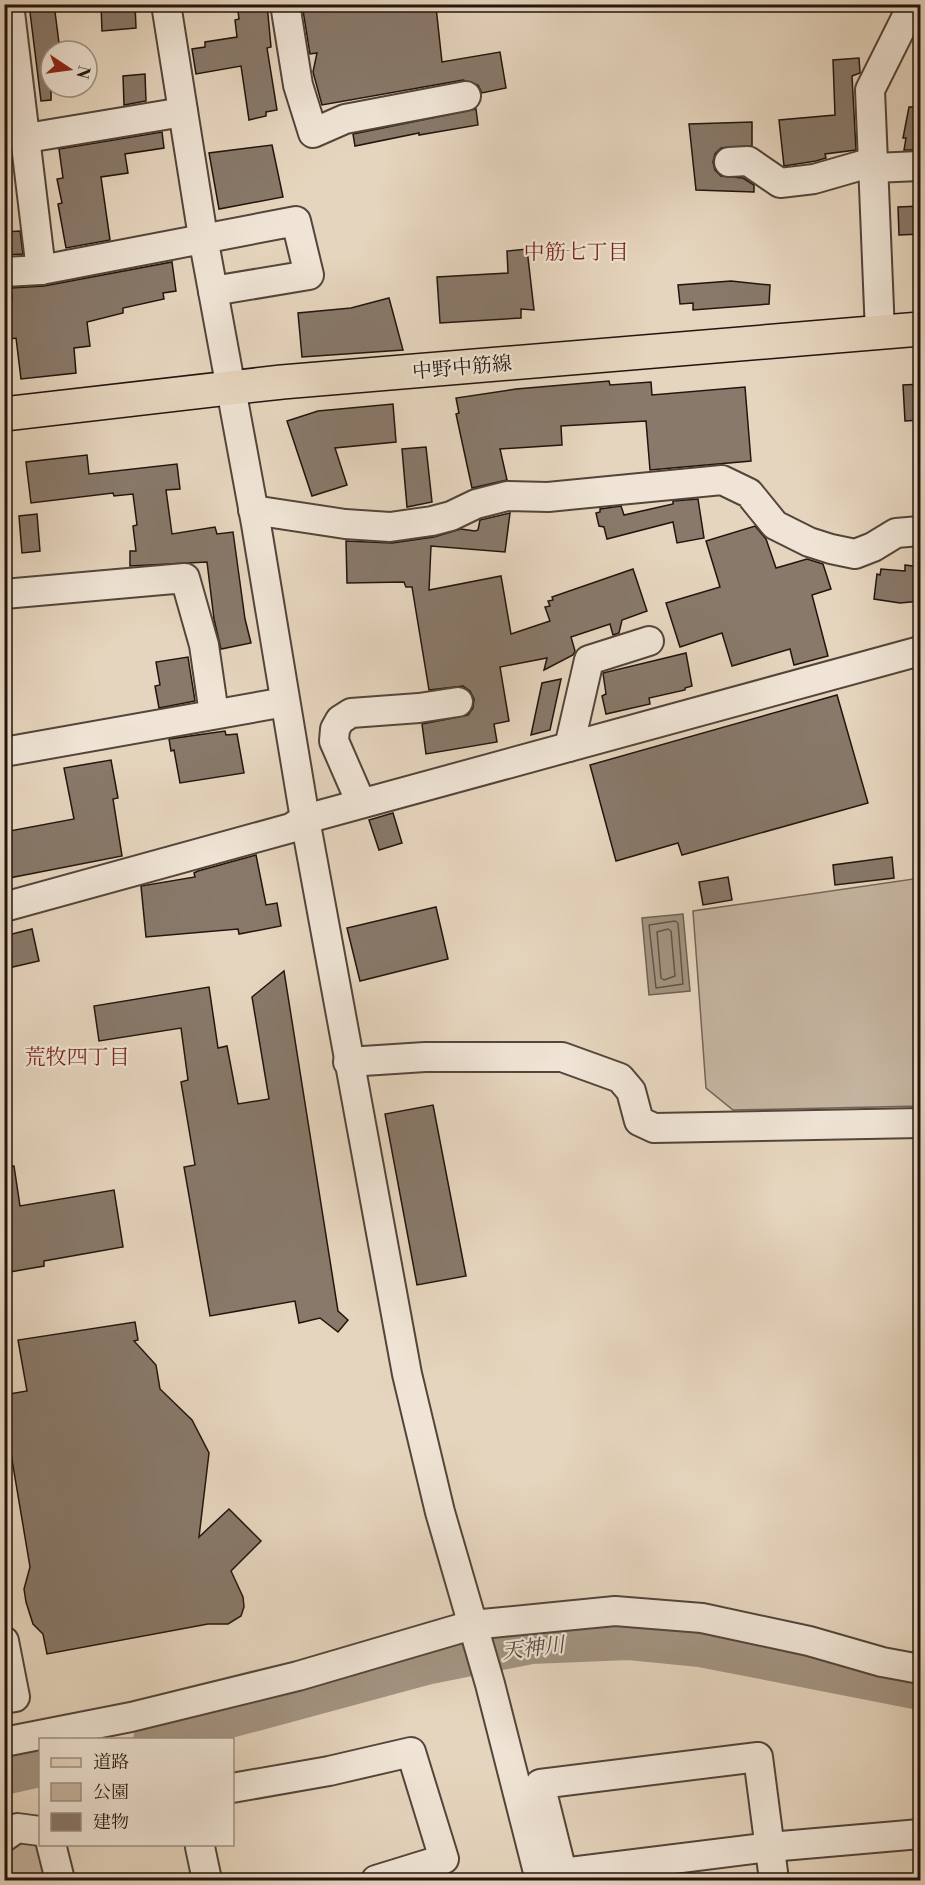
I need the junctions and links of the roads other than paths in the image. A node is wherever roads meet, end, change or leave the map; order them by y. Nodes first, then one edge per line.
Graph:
1 (9, 4) edge
2 (166, 4) edge
3 (285, 4) edge
4 (913, 4) edge
5 (453, 93) dead end
6 (183, 112) junction
7 (27, 138) junction
8 (729, 162) dead end
9 (873, 165) junction
10 (921, 166) edge
11 (203, 237) junction
12 (40, 270) junction
13 (4, 272) edge
14 (213, 291) junction
15 (921, 329) edge
16 (880, 333) junction
17 (230, 387) junction
18 (4, 414) edge
19 (253, 510) junction
20 (921, 531) edge
21 (4, 594) edge
22 (649, 641) dead end
23 (921, 651) edge
24 (289, 685) junction
25 (458, 702) dead end
26 (214, 714) junction
27 (569, 747) junction
28 (4, 752) edge
29 (361, 803) junction
30 (305, 819) junction
31 (4, 907) edge
32 (348, 1062) junction
33 (921, 1123) edge
34 (472, 1622) junction
35 (4, 1641) edge
36 (921, 1669) edge
37 (4, 1699) edge
38 (4, 1742) edge
39 (234, 1788) edge
40 (39, 1831) edge
41 (921, 1834) edge
42 (4, 1837) edge
43 (51, 1846) edge
44 (200, 1847) dead end
45 (770, 1847) junction
46 (548, 1878) edge
47 (60, 1881) edge
48 (207, 1881) edge
49 (376, 1881) edge
50 (774, 1881) edge

1 - 7 street
2 - 6 street
3 - 5 street
4 - 9 street
6 - 7 street
6 - 11 street
7 - 12 street
8 - 9 street
9 - 10 street
9 - 16 street
11 - 12 street
11 - 14 street
11 - 14 street
12 - 13 street
14 - 17 street
15 - 16 main road, 中野中筋線
16 - 17 main road, 中野中筋線
17 - 18 main road, 中野中筋線
17 - 19 street
19 - 20 street
19 - 24 street
21 - 26 street
22 - 27 street
23 - 27 street
24 - 26 street
24 - 30 street
25 - 29 street
26 - 28 street
27 - 29 street
29 - 30 street
30 - 31 street
30 - 32 street
32 - 33 street
32 - 34 street
34 - 36 street
34 - 38 street
34 - 46 street
35 - 37 street
39 - 49 street
40 - 42 street
41 - 45 street
43 - 47 street
44 - 48 street
45 - 46 street
45 - 46 street
45 - 50 street

